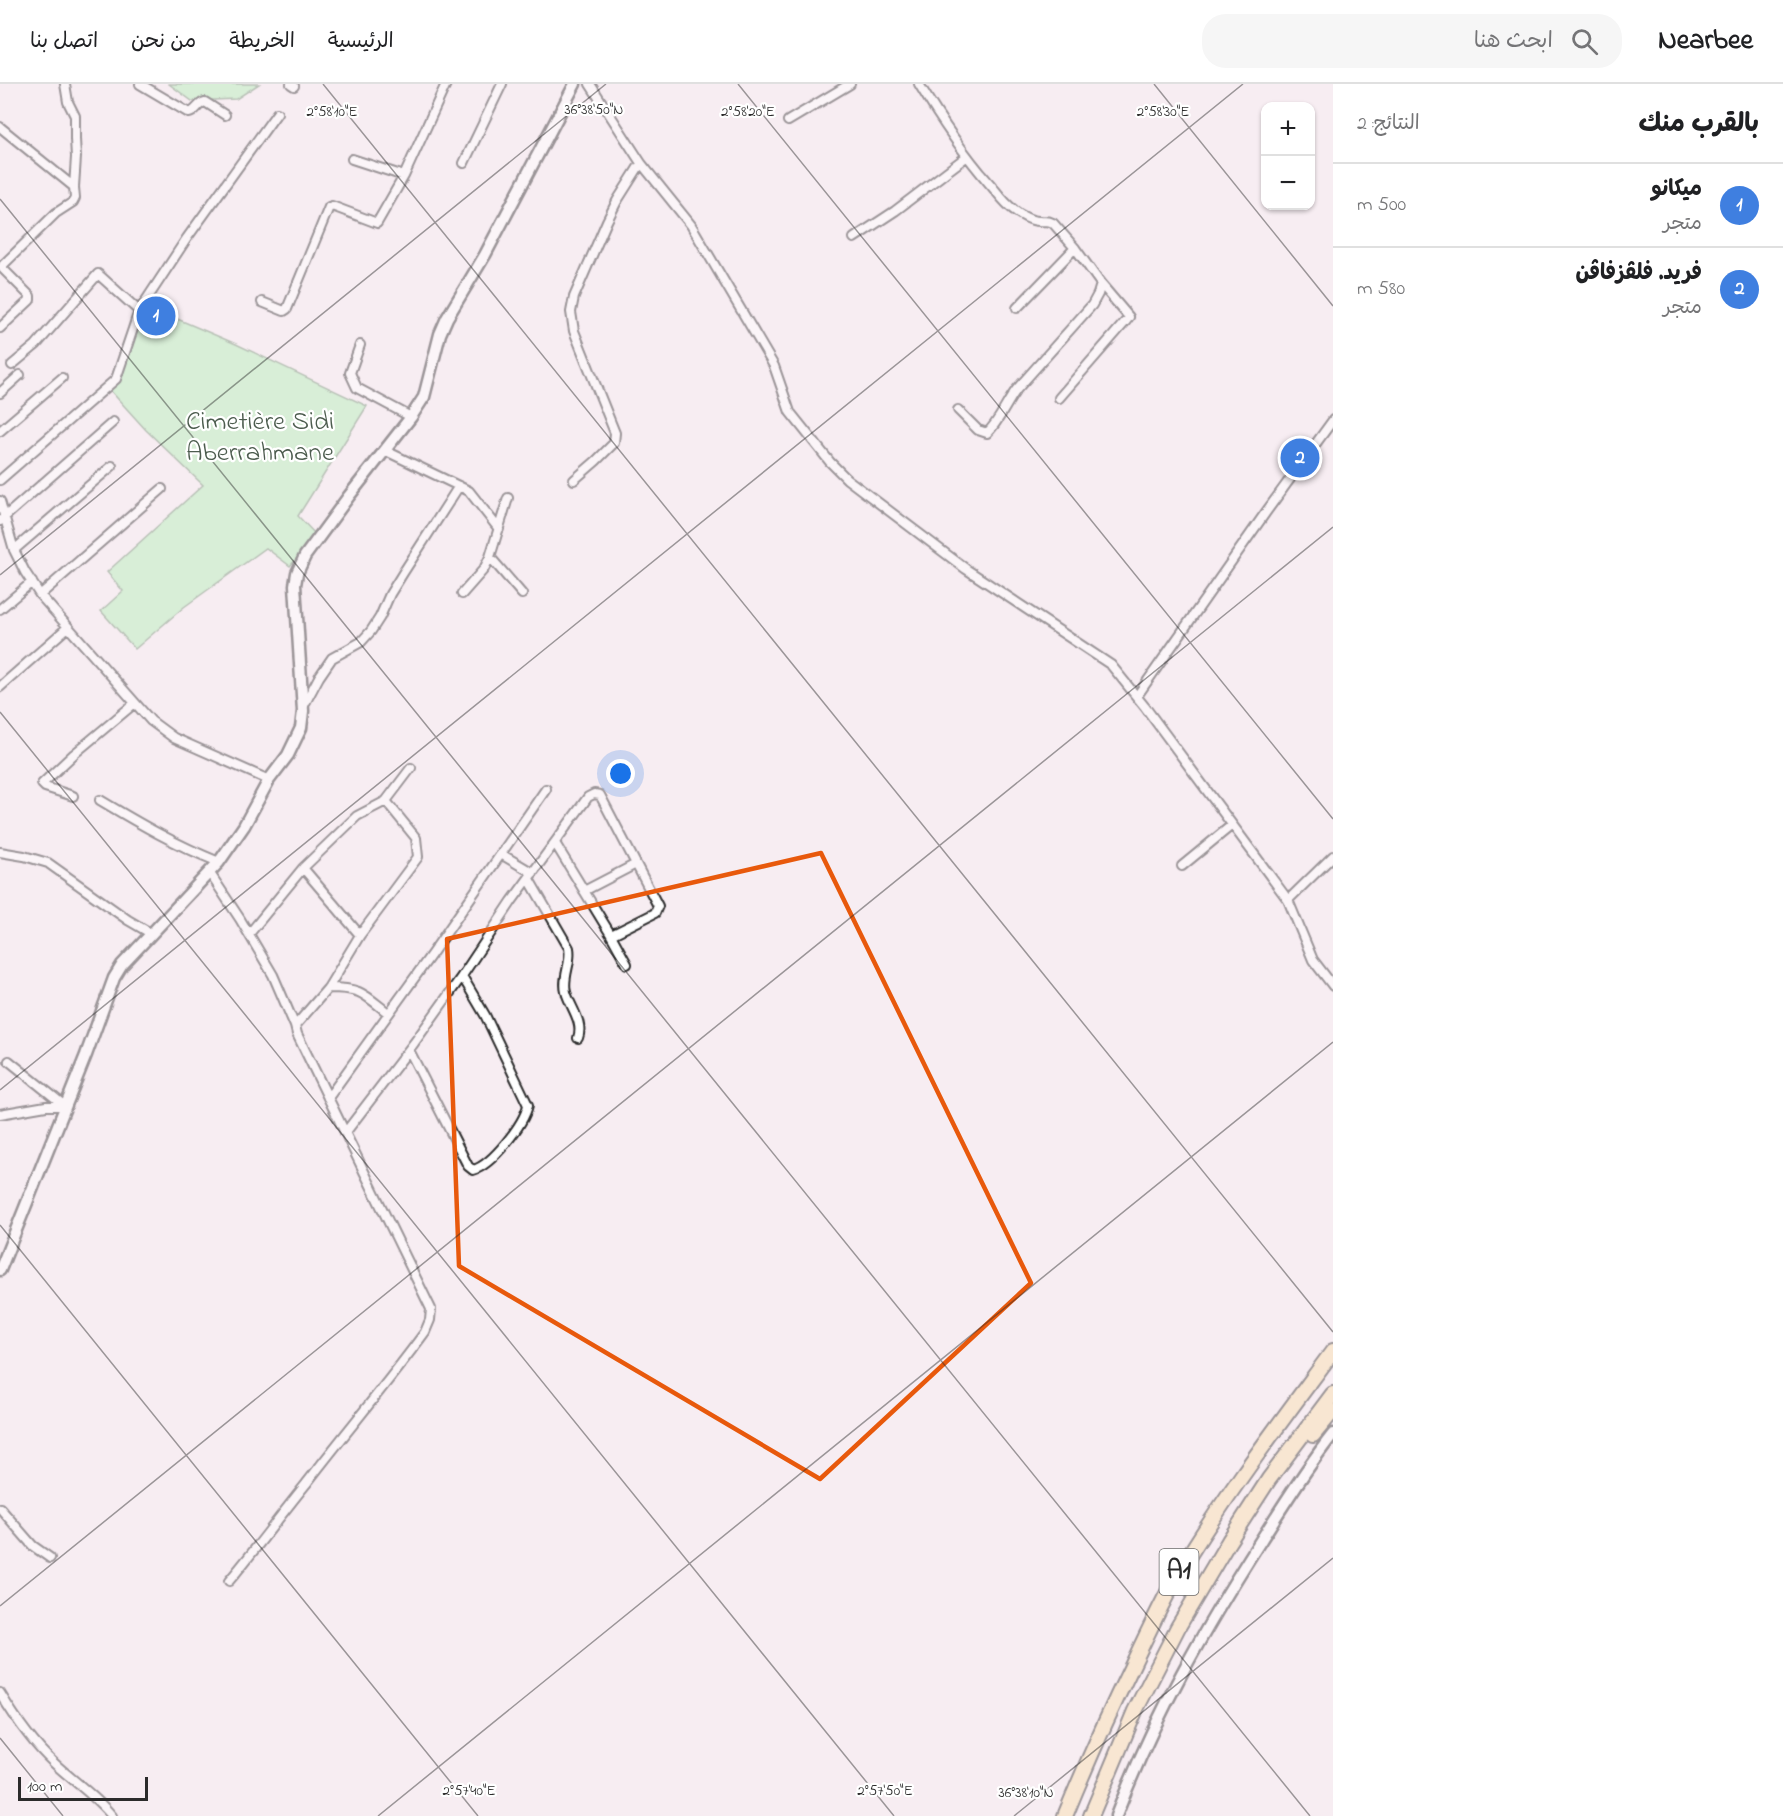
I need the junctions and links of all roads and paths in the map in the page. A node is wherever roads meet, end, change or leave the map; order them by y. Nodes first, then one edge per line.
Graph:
1 (65, 84) edge
2 (140, 84) edge
3 (446, 84) edge
4 (502, 84) edge
5 (575, 84) edge
6 (590, 84) edge
7 (850, 84) edge
8 (919, 84) edge
9 (277, 113) dead end
10 (225, 115) dead end
11 (788, 121) dead end
12 (0, 127) edge
13 (966, 157) junction
14 (352, 159) dead end
15 (464, 163) dead end
16 (641, 163) junction
17 (404, 176) junction
18 (74, 187) junction
19 (854, 237) dead end
20 (1075, 248) junction
21 (1101, 284) junction
22 (261, 302) dead end
23 (1017, 308) dead end
24 (139, 310) junction
25 (0, 328) edge
26 (360, 345) dead end
27 (12, 365) dead end
28 (20, 375) dead end
29 (62, 378) dead end
30 (0, 393) edge
31 (1059, 398) dead end
32 (958, 410) dead end
33 (411, 417) junction
34 (1333, 420) edge
35 (113, 422) dead end
36 (0, 431) edge
37 (386, 451) junction
38 (112, 466) dead end
39 (0, 480) edge
40 (574, 480) dead end
41 (459, 486) junction
42 (162, 489) dead end
43 (508, 498) dead end
44 (0, 501) edge
45 (2, 518) edge
46 (499, 529) junction
47 (14, 550) junction
48 (490, 557) junction
49 (32, 582) junction
50 (462, 594) dead end
51 (522, 594) dead end
52 (40, 595) junction
53 (0, 609) edge
54 (68, 627) junction
55 (0, 687) edge
56 (1137, 696) junction
57 (135, 703) junction
58 (302, 709) junction
59 (411, 768) dead end
60 (269, 780) junction
61 (546, 789) dead end
62 (74, 796) dead end
63 (100, 800) dead end
64 (386, 801) junction
65 (1232, 825) junction
66 (555, 843) junction
67 (0, 852) edge
68 (501, 854) junction
69 (1333, 856) edge
70 (219, 861) junction
71 (636, 864) junction
72 (1182, 866) dead end
73 (303, 868) junction
74 (209, 872) junction
75 (531, 876) junction
76 (584, 891) junction
77 (1288, 900) junction
78 (153, 934) junction
79 (249, 934) junction
80 (360, 935) junction
81 (611, 935) junction
82 (627, 964) dead end
83 (462, 976) junction
84 (1333, 986) edge
85 (328, 988) junction
86 (388, 1013) junction
87 (295, 1026) junction
88 (578, 1038) dead end
89 (409, 1050) junction
90 (9, 1062) dead end
91 (328, 1098) junction
92 (65, 1106) junction
93 (0, 1114) edge
94 (345, 1133) junction
95 (0, 1270) edge
96 (1333, 1351) edge
97 (1333, 1394) edge
98 (1333, 1411) edge
99 (1333, 1434) edge
100 (1269, 1479) junction
101 (0, 1508) edge
102 (50, 1558) dead end
103 (229, 1581) dead end
104 (0, 1693) edge
105 (112, 1816) edge
106 (1065, 1816) edge
107 (1091, 1816) edge
108 (1116, 1816) edge

1 - 18 street
2 - 10 street
3 - 17 street
4 - 15 street
5 - 33 street
6 - 16 street
7 - 11 street
8 - 13 street
9 - 24 street
12 - 18 street
13 - 19 street
13 - 20 street
14 - 17 street
16 - 40 street
16 - 56 street
17 - 22 street
18 - 25 street
20 - 21 street
20 - 23 street
21 - 31 street
21 - 32 street
24 - 27 street
24 - 39 street
26 - 33 street
28 - 30 street
29 - 36 street
33 - 37 street
34 - 56 street
35 - 45 street
37 - 41 street
37 - 58 street
38 - 47 street
41 - 46 street
41 - 58 street
42 - 52 street
43 - 46 street
44 - 45 street
45 - 47 street
46 - 48 street
47 - 49 street
48 - 50 street
48 - 51 street
49 - 52 street
49 - 53 street
52 - 54 street
54 - 55 street
54 - 57 street
56 - 65 street
57 - 60 street
57 - 62 street
58 - 60 street
59 - 64 street
60 - 70 street
61 - 68 street
63 - 70 street
64 - 73 street
64 - 80 street
65 - 72 street
65 - 77 street
66 - 71 street
66 - 75 street
66 - 76 street
67 - 78 street
68 - 75 street
68 - 86 street
69 - 77 street
70 - 74 street
71 - 76 street
71 - 81 street
73 - 79 street
73 - 80 street
74 - 78 street
74 - 79 street
75 - 83 street
75 - 88 street
76 - 81 street
77 - 84 street
78 - 92 street
79 - 87 street
80 - 85 street
81 - 82 street
83 - 89 street
83 - 89 street
85 - 86 street
85 - 87 street
86 - 91 street
87 - 91 street
89 - 94 street
90 - 92 street
91 - 94 street
92 - 93 street
92 - 95 street
94 - 103 street
96 - 106 highway, A1
97 - 100 highway, A1
98 - 100 highway
99 - 108 street
100 - 107 highway, A1
101 - 102 street
104 - 105 street

